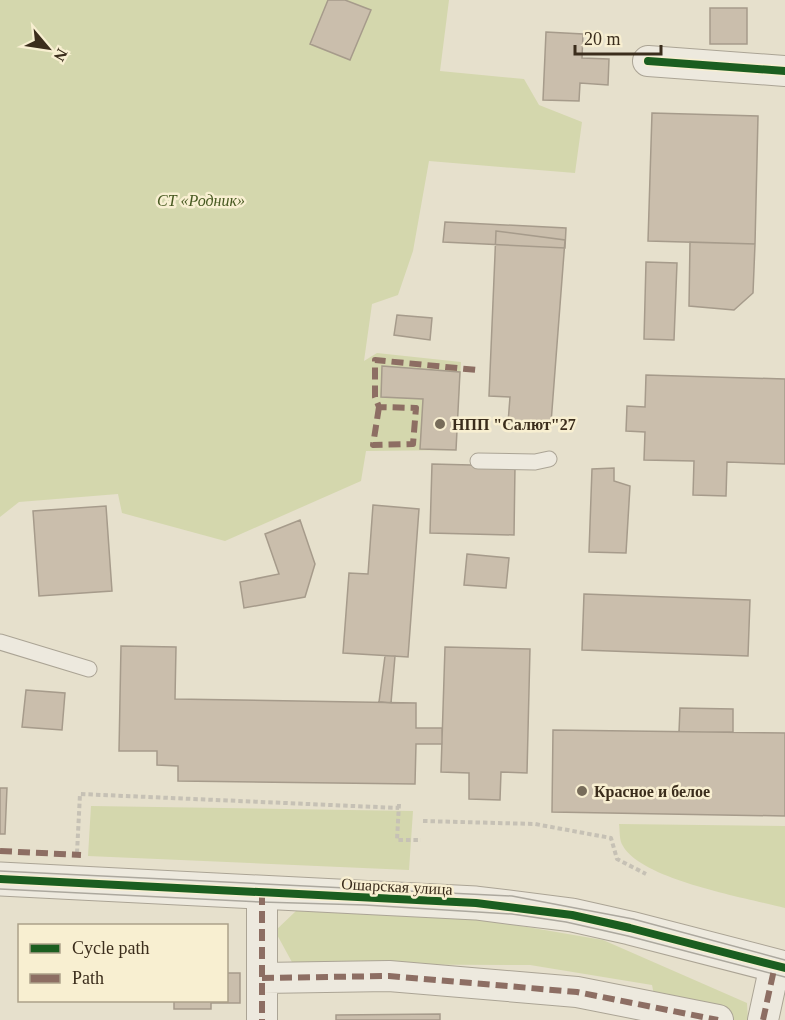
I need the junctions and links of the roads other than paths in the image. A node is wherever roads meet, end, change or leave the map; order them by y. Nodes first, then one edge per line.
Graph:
1 (648, 61) dead end
2 (785, 71) edge
3 (549, 459) dead end
4 (478, 461) dead end
5 (0, 642) edge
6 (90, 669) dead end
7 (0, 879) edge
8 (262, 893) junction
9 (780, 967) edge
10 (262, 978) junction
11 (262, 1020) edge
12 (718, 1020) edge
13 (763, 1020) edge

1 - 2 street
3 - 4 lane
5 - 6 lane
7 - 8 street, Ошарская улица
8 - 9 street, Ошарская улица
8 - 10 street
9 - 13 street
10 - 11 street
10 - 12 street

